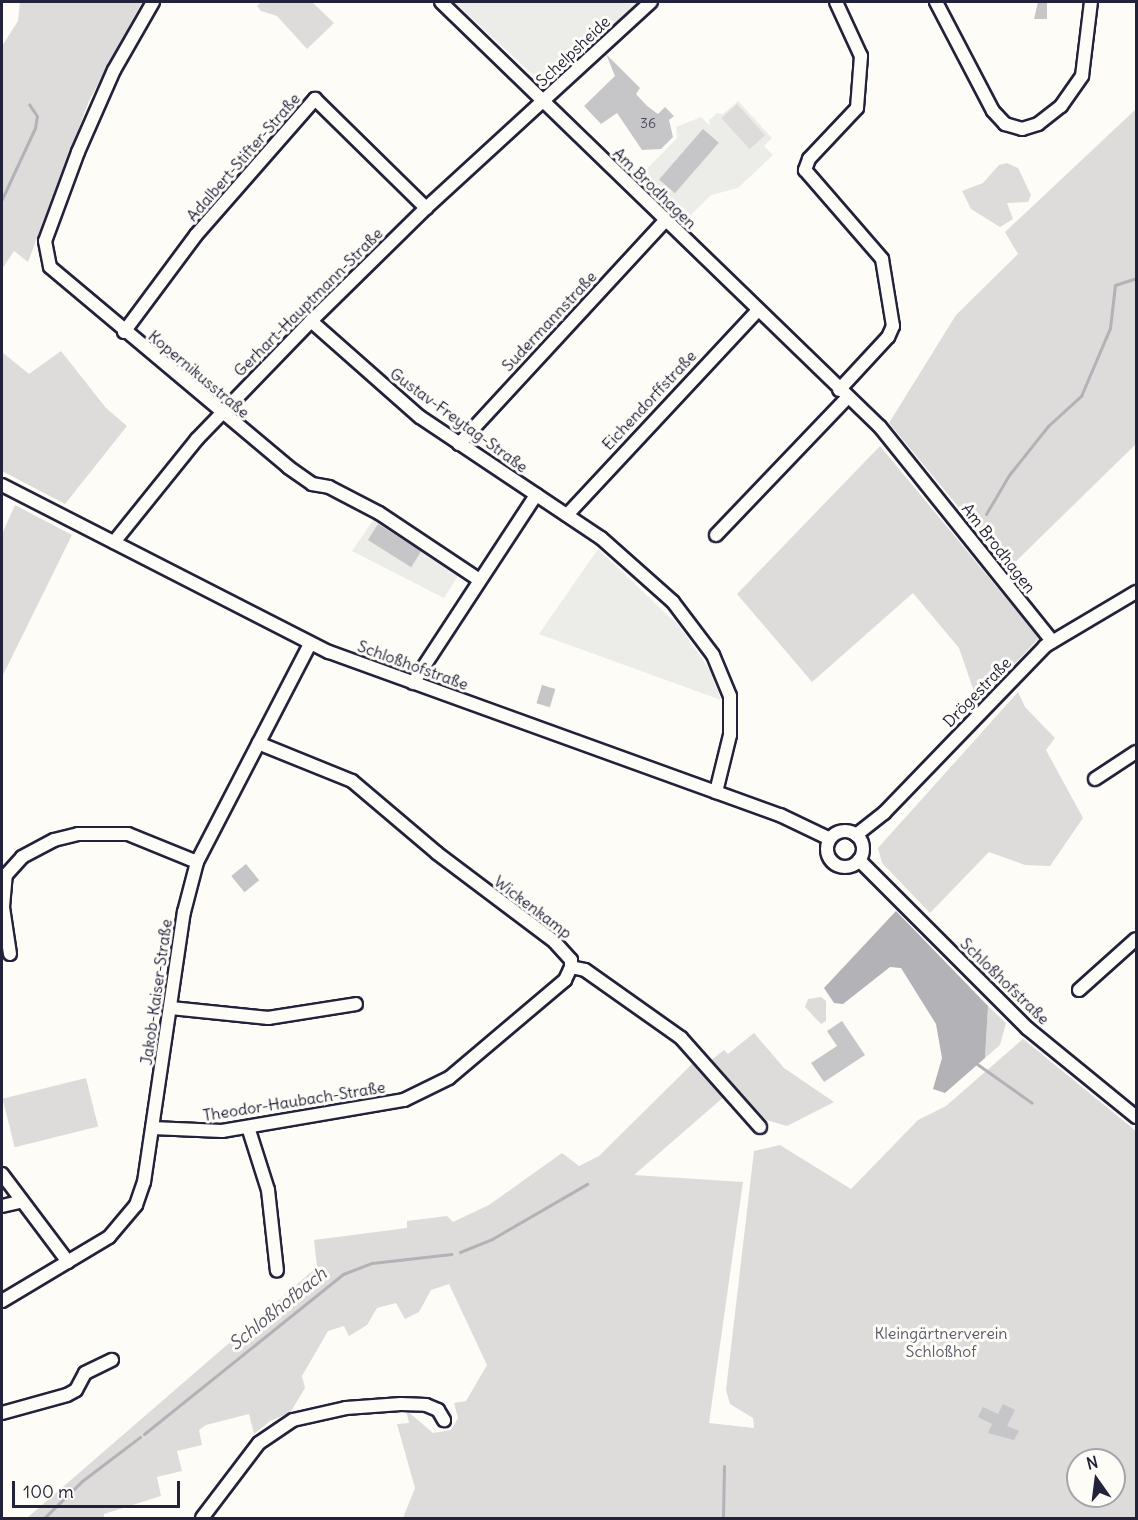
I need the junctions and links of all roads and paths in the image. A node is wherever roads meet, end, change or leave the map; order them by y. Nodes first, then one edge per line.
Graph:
1 (153, 2) edge
2 (441, 2) edge
3 (651, 2) edge
4 (836, 2) edge
5 (936, 2) edge
6 (1091, 2) edge
7 (543, 101) junction
8 (426, 208) junction
9 (665, 221) junction
10 (758, 310) junction
11 (311, 321) junction
12 (124, 332) junction
13 (843, 394) junction
14 (220, 414) junction
15 (459, 444) junction
16 (2, 485) edge
17 (536, 495) junction
18 (567, 515) junction
19 (716, 535) dead end
20 (114, 542) junction
21 (478, 579) junction
22 (1137, 592) edge
23 (1052, 641) junction
24 (310, 644) junction
25 (413, 683) junction
26 (258, 743) junction
27 (1137, 752) edge
28 (1095, 779) dead end
29 (716, 792) junction
30 (856, 835) junction
31 (830, 839) junction
32 (859, 860) junction
33 (197, 862) junction
34 (1137, 939) edge
35 (10, 954) dead end
36 (571, 967) junction
37 (1079, 990) dead end
38 (356, 1004) dead end
39 (171, 1008) junction
40 (1137, 1118) edge
41 (248, 1127) junction
42 (760, 1127) dead end
43 (152, 1128) junction
44 (2, 1174) edge
45 (19, 1202) junction
46 (2, 1206) edge
47 (68, 1262) junction
48 (278, 1271) dead end
49 (2, 1301) edge
50 (112, 1360) dead end
51 (2, 1413) edge
52 (444, 1420) dead end
53 (202, 1518) edge

1 - 12 street, Kopernikusstraße
2 - 7 street, Am Brodhagen
3 - 7 street, Schelpsheide
4 - 13 street
5 - 6 street
7 - 8 street, Gerhart-Hauptmann-Straße
7 - 9 street, Am Brodhagen
8 - 11 street, Gerhart-Hauptmann-Straße
8 - 12 street, Adalbert-Stifter-Straße
9 - 10 street, Am Brodhagen
9 - 15 street, Sudermannstraße
10 - 13 street, Am Brodhagen
10 - 18 street, Eichendorffstraße
11 - 14 street, Gerhart-Hauptmann-Straße
11 - 15 street, Gustav-Freytag-Straße
12 - 14 street, Kopernikusstraße
13 - 19 street
13 - 23 street, Am Brodhagen
14 - 20 street, Gerhart-Hauptmann-Straße
14 - 21 street, Kopernikusstraße
15 - 17 street, Gustav-Freytag-Straße
16 - 20 street, Schloßhofstraße
17 - 18 street, Gustav-Freytag-Straße
17 - 21 street, Gustav-Freytag-Straße
18 - 29 street, Gustav-Freytag-Straße
20 - 24 street, Schloßhofstraße
21 - 25 street
22 - 23 street, Drögestraße
23 - 30 street, Drögestraße
24 - 25 street, Schloßhofstraße
24 - 26 street, Jakob-Kaiser-Straße
25 - 29 street, Schloßhofstraße
26 - 33 street, Jakob-Kaiser-Straße
26 - 36 street, Wickenkamp
27 - 28 street
29 - 31 street, Schloßhofstraße
30 - 31 street
30 - 32 street
31 - 32 street
32 - 40 street, Schloßhofstraße
33 - 35 street
33 - 39 street, Jakob-Kaiser-Straße
34 - 37 street
36 - 41 street, Theodor-Haubach-Straße
36 - 42 street
38 - 39 street
39 - 43 street, Jakob-Kaiser-Straße
41 - 43 street, Theodor-Haubach-Straße
41 - 48 street
43 - 47 street, Jakob-Kaiser-Straße
44 - 45 street
45 - 46 street
45 - 47 street
47 - 49 street, Jakob-Kaiser-Straße
50 - 51 street
52 - 53 street

